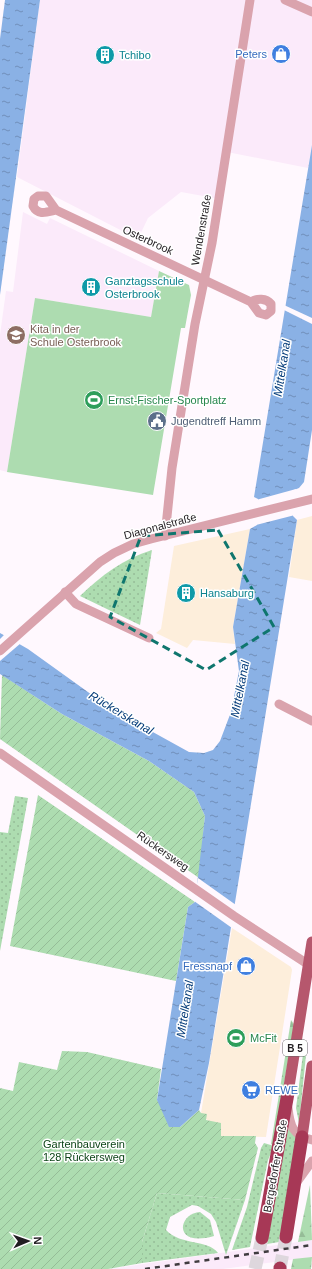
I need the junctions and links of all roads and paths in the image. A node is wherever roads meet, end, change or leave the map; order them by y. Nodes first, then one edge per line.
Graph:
1 (250, 0) edge
2 (285, 0) edge
3 (312, 12) edge
4 (56, 210) dead end
5 (205, 280) junction
6 (251, 302) dead end
7 (312, 499) edge
8 (165, 536) junction
9 (65, 592) junction
10 (149, 638) dead end
11 (0, 651) edge
12 (279, 704) dead end
13 (312, 721) edge
14 (0, 753) edge
15 (312, 942) edge
16 (310, 966) edge
17 (312, 1066) edge
18 (288, 1092) junction
19 (307, 1138) edge
20 (312, 1161) edge
21 (295, 1184) junction
22 (286, 1237) tunnel mouth
23 (262, 1238) tunnel mouth

1 - 5 street, Wendenstraße
2 - 3 street
4 - 5 street, Osterbrook
5 - 6 street, Osterbrook
5 - 8 street, Wendenstraße
7 - 8 street, Diagonalstraße
8 - 9 street, Diagonalstraße
9 - 10 street
9 - 11 street, Diagonalstraße
12 - 13 street
14 - 16 street, Rückersweg
15 - 16 main road, B 5
16 - 18 main road, B 5
17 - 19 main road, B 5
18 - 19 street
18 - 23 highway, Bergedorfer Straße / B 5
19 - 21 highway, Bergedorfer Straße / B 5
20 - 21 street
21 - 22 highway, Bergedorfer Straße / B 5

